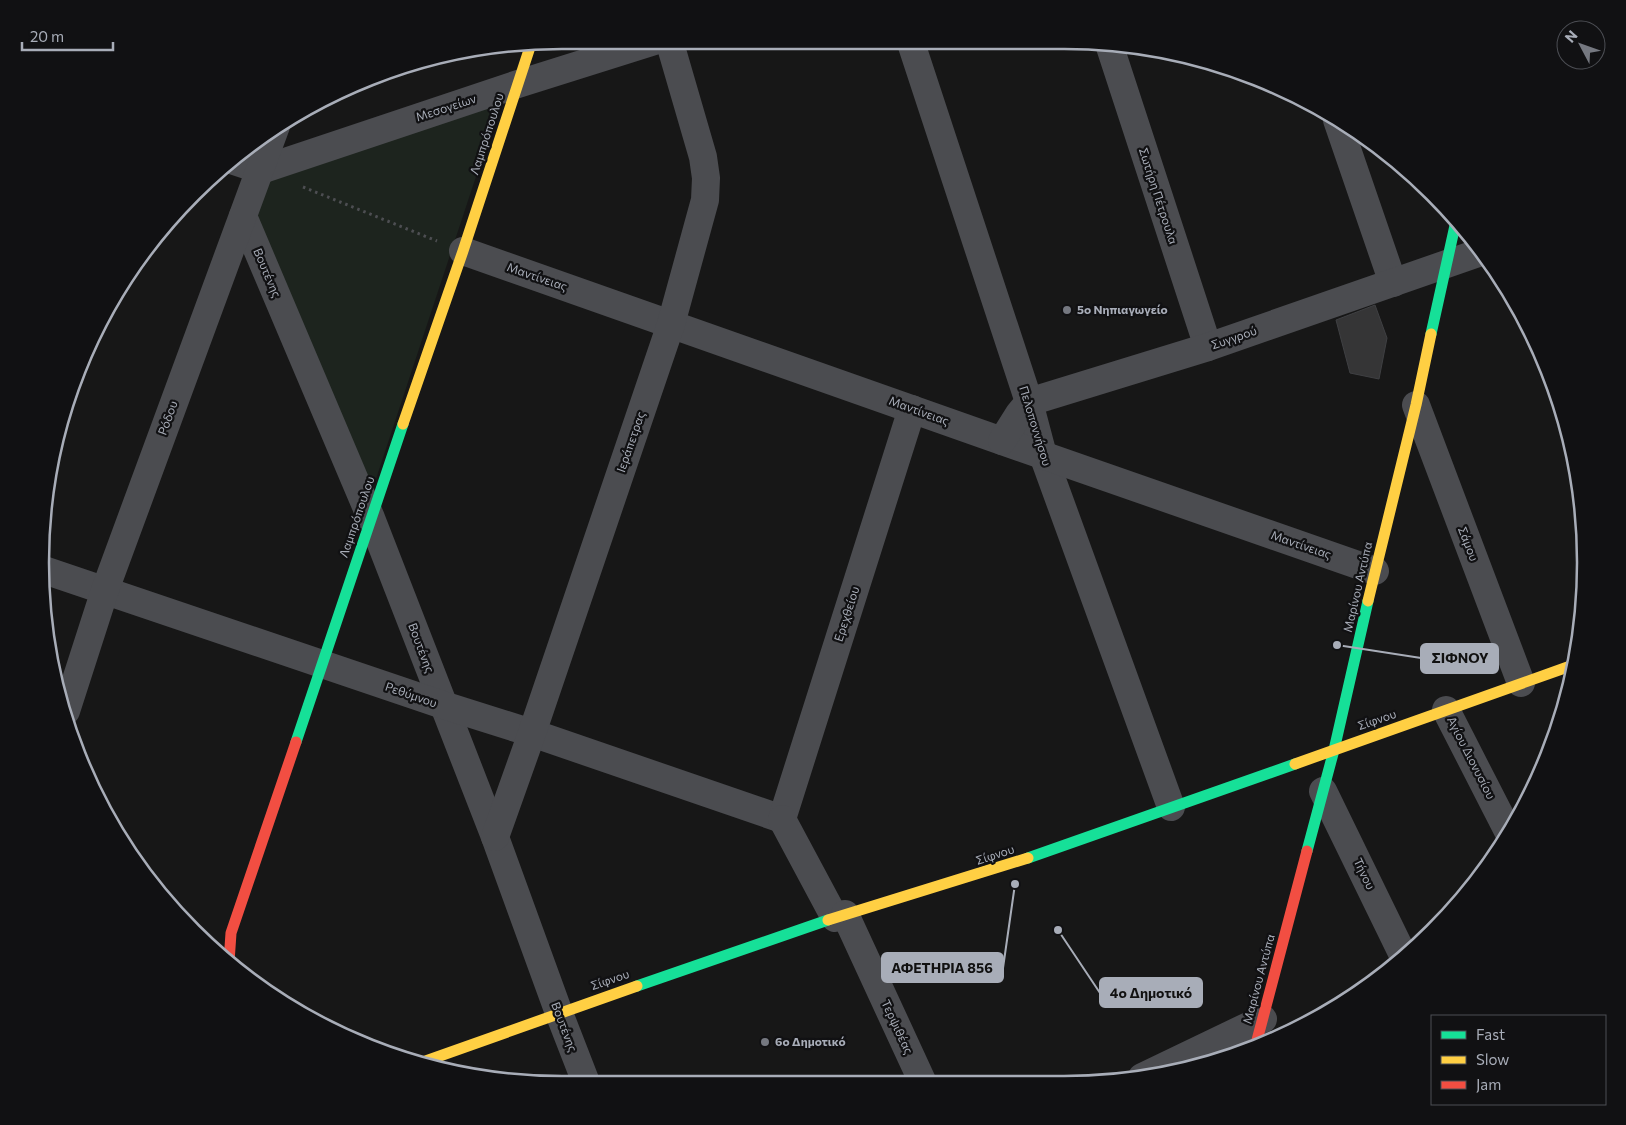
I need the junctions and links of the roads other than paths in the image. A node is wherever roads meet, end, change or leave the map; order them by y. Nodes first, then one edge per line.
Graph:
1 (629, 49) edge
2 (672, 49) edge
3 (913, 49) edge
4 (529, 50) edge
5 (1111, 51) edge
6 (518, 84) junction
7 (1340, 130) edge
8 (272, 139) edge
9 (240, 163) edge
10 (261, 170) junction
11 (243, 216) junction
12 (1454, 229) edge
13 (463, 251) junction
14 (1474, 254) edge
15 (1446, 263) junction
16 (1392, 284) junction
17 (671, 324) junction
18 (1208, 347) junction
19 (1029, 402) junction
20 (1416, 405) junction
21 (912, 408) junction
22 (1002, 442) junction
23 (1043, 455) junction
24 (371, 518) junction
25 (1375, 571) junction
26 (49, 572) edge
27 (105, 590) junction
28 (322, 664) junction
29 (1566, 667) edge
30 (1521, 683) junction
31 (68, 703) edge
32 (443, 705) junction
33 (1446, 710) junction
34 (532, 733) junction
35 (1334, 750) junction
36 (1323, 791) junction
37 (1171, 808) junction
38 (782, 819) junction
39 (1505, 824) edge
40 (495, 837) junction
41 (840, 916) junction
42 (1401, 950) edge
43 (230, 954) edge
44 (558, 1013) junction
45 (1260, 1032) edge
46 (431, 1059) edge
47 (1180, 1062) edge
48 (583, 1076) edge
49 (920, 1076) edge

1 - 6 street, Μεσογείων
2 - 17 street, Ιεράπετρας
3 - 19 street, Πελοποννήσου
4 - 6 street, Λαμπρόπουλου
5 - 18 street, Σωτήρη Πέτρουλα
6 - 10 street, Μεσογείων
6 - 13 street, Λαμπρόπουλου
7 - 16 street
8 - 10 street, Ρόδου
9 - 10 street
10 - 11 street, Ρόδου
11 - 24 street, Βουτένης
11 - 27 street, Ρόδου
12 - 15 street, Μαρίνου Αντύπα
13 - 17 street, Μαντίνειας
13 - 24 street, Λαμπρόπουλου
14 - 15 street, Συγγρού
15 - 16 street, Συγγρού
15 - 20 street, Μαρίνου Αντύπα
16 - 18 street, Συγγρού
17 - 21 street, Μαντίνειας
17 - 34 street, Ιεράπετρας
18 - 19 street, Συγγρού
19 - 22 street
19 - 23 street, Πελοποννήσου
20 - 25 street, Μαρίνου Αντύπα
20 - 30 street, Σάμου
21 - 22 street, Μαντίνειας
21 - 38 street, Ερεχθείου
22 - 23 street, Μαντίνειας
23 - 25 street, Μαντίνειας
23 - 37 street, Πελοποννήσου
24 - 28 street, Λαμπρόπουλου
24 - 32 street, Βουτένης
25 - 35 street, Μαρίνου Αντύπα
26 - 27 street, Ρεθύμνου
27 - 28 street, Ρεθύμνου
27 - 31 street, Ρόδου
28 - 32 street, Ρεθύμνου
28 - 43 street, Λαμπρόπουλου
29 - 30 street, Σίφνου
30 - 33 street, Σίφνου
32 - 34 street, Ρεθύμνου
32 - 40 street, Βουτένης
33 - 35 street, Σίφνου
33 - 39 street, Αγίου Διονυσίου
34 - 38 street, Ρεθύμνου
34 - 40 street, Ιεράπετρας
35 - 36 street, Μαρίνου Αντύπα
35 - 37 street, Σίφνου
36 - 42 street, Τήνου
36 - 45 street, Μαρίνου Αντύπα
37 - 41 street, Σίφνου
38 - 41 street, Τερψιθέας
40 - 44 street, Βουτένης
41 - 44 street, Σίφνου
41 - 49 street, Τερψιθέας
44 - 46 street, Σίφνου
44 - 48 street, Βουτένης
45 - 47 street

